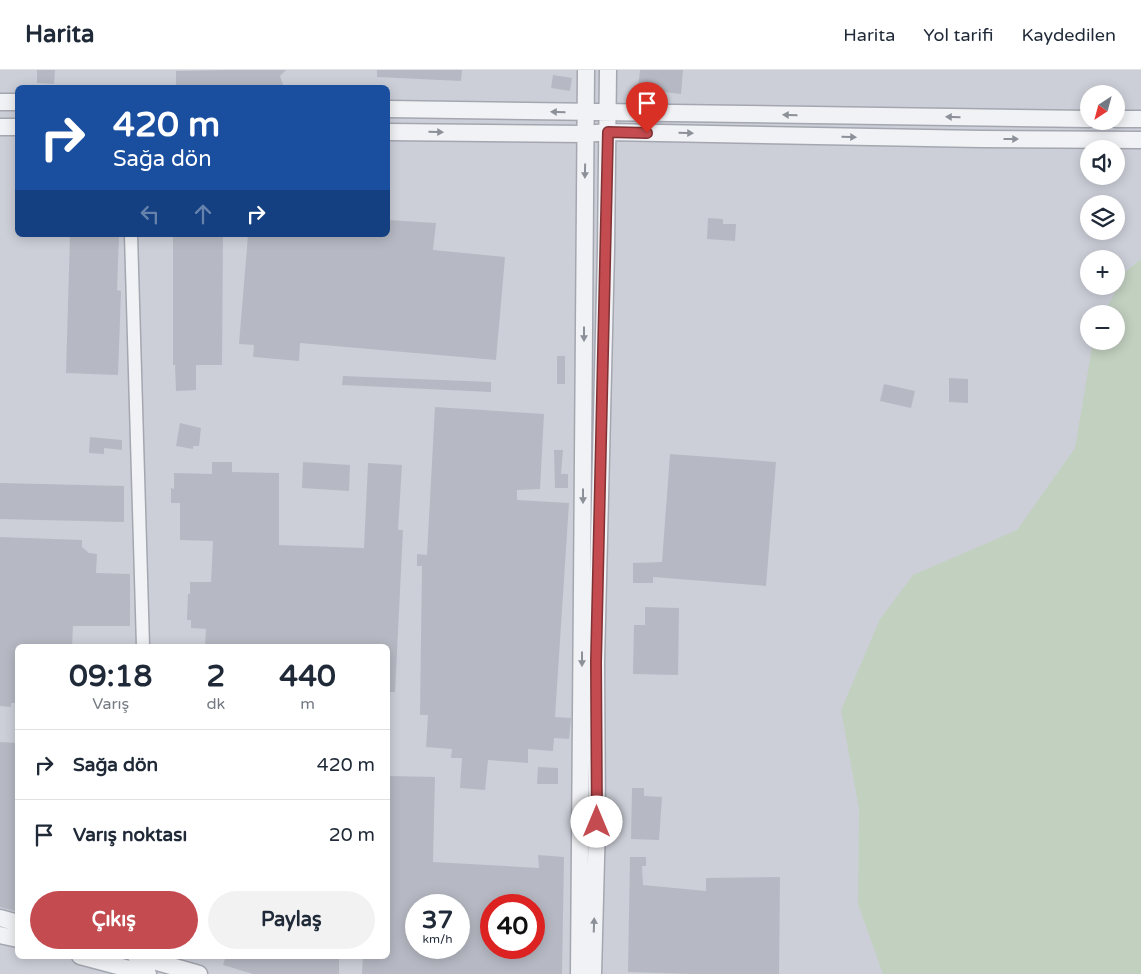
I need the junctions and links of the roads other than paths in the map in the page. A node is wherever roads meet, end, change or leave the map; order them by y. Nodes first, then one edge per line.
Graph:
1 (586, 70) edge
2 (608, 70) edge
3 (0, 102) edge
4 (15, 102) edge
5 (390, 108) edge
6 (586, 112) junction
7 (608, 113) junction
8 (1080, 119) edge
9 (1125, 119) edge
10 (1141, 119) edge
11 (0, 127) edge
12 (15, 127) edge
13 (390, 132) edge
14 (608, 132) junction
15 (585, 134) junction
16 (1141, 140) edge
17 (131, 237) edge
18 (143, 644) edge
19 (0, 918) edge
20 (15, 922) edge
21 (0, 934) edge
22 (15, 938) edge
23 (106, 959) edge
24 (148, 964) edge
25 (199, 974) edge
26 (579, 974) edge
27 (592, 974) edge

1 - 6 street
2 - 7 street
3 - 4 street
6 -> 5 street
6 - 7 street
6 - 15 street
8 -> 7 street
7 - 14 street
9 - 10 street
11 - 12 street
13 -> 15 street
14 - 15 street
14 -> 16 street
27 -> 14 street
15 -> 26 street
17 - 18 street
19 - 20 street
21 - 22 street
23 - 24 street
24 - 25 street

